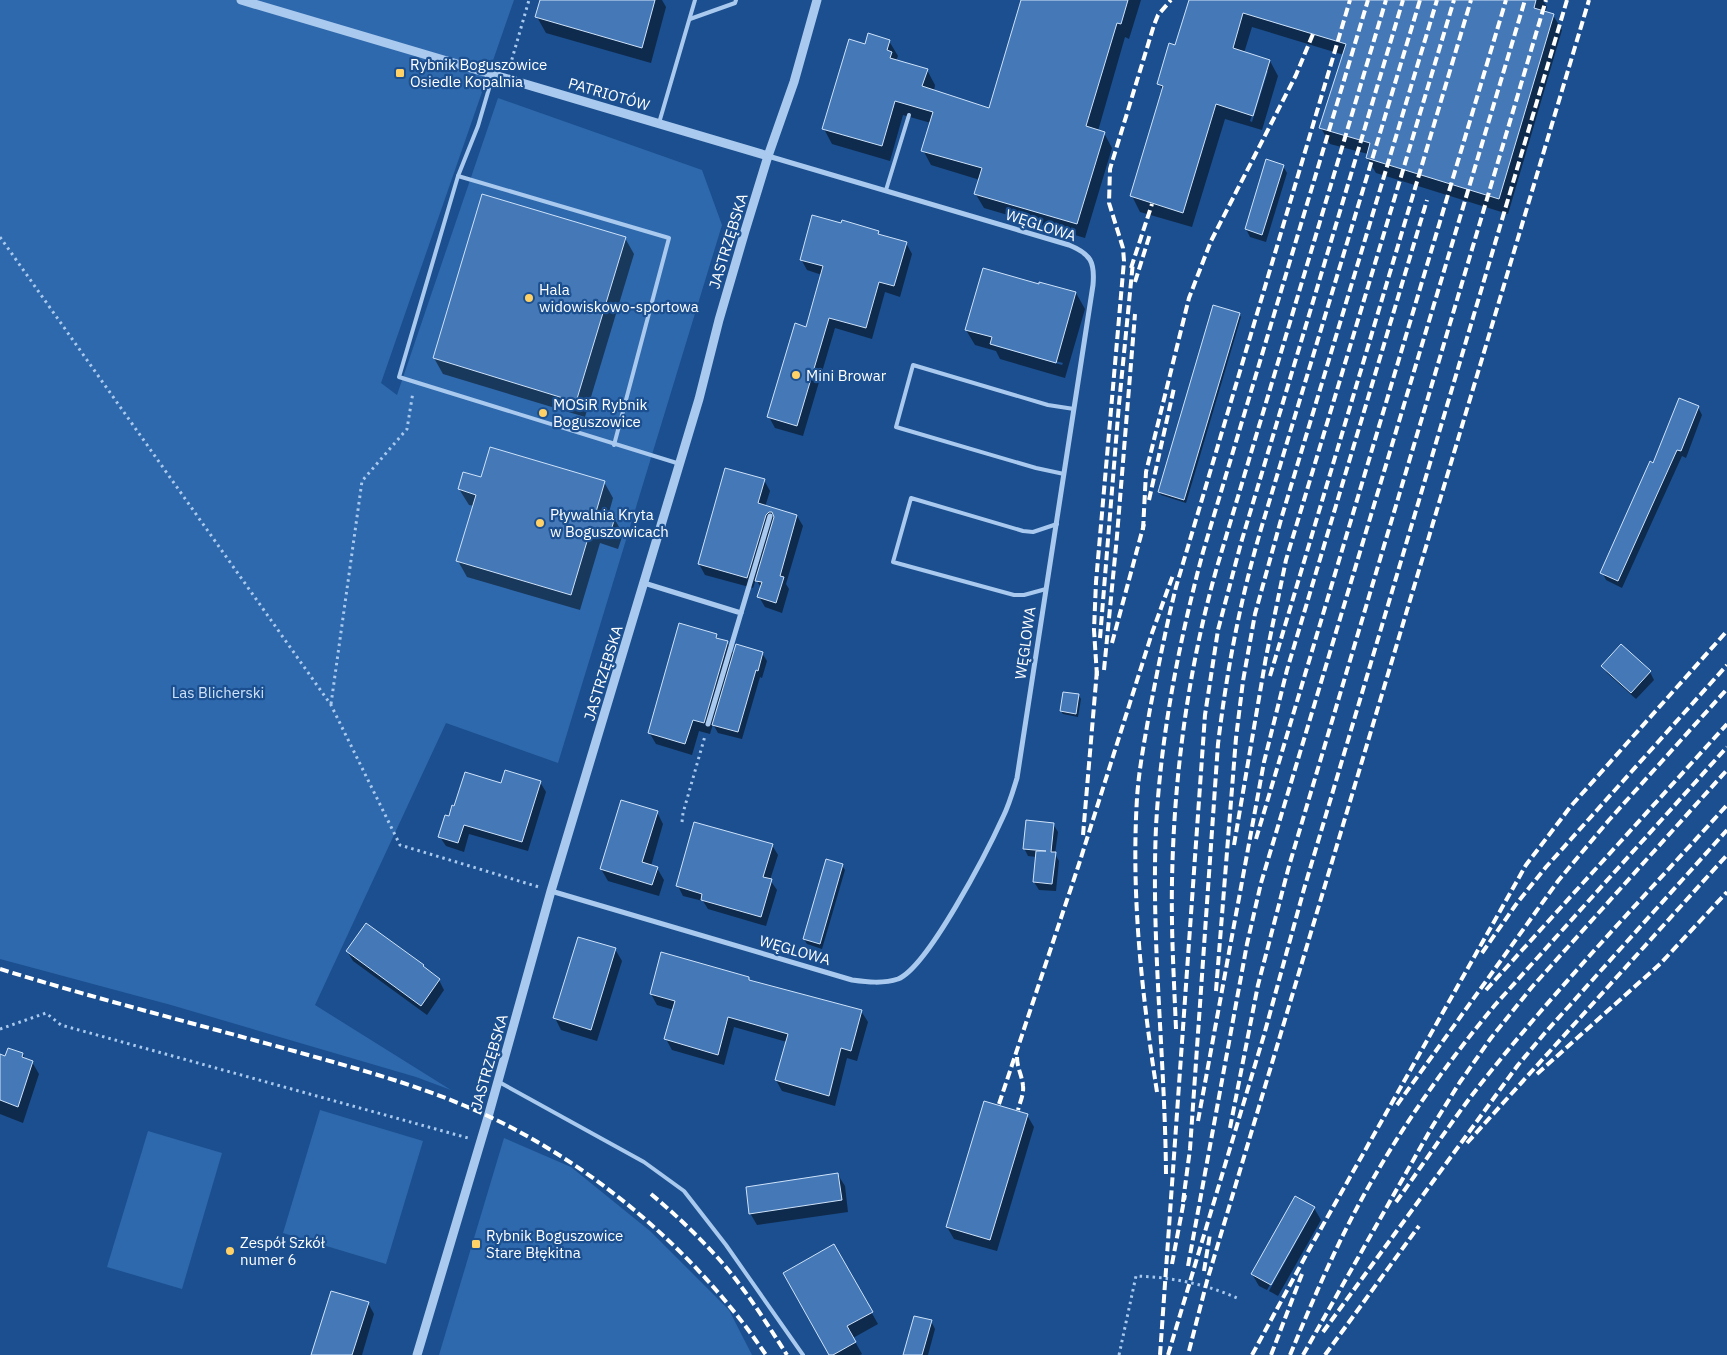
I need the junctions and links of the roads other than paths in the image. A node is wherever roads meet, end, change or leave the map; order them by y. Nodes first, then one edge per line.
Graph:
1 (241, 0) edge
2 (696, 0) edge
3 (736, 0) edge
4 (817, 0) edge
5 (690, 19) junction
6 (494, 74) junction
7 (909, 116) dead end
8 (659, 123) junction
9 (768, 156) junction
10 (458, 176) junction
11 (886, 190) junction
12 (1074, 409) junction
13 (614, 444) junction
14 (680, 464) junction
15 (1064, 474) junction
16 (770, 516) dead end
17 (1057, 524) junction
18 (644, 583) junction
19 (1046, 588) junction
20 (741, 613) junction
21 (708, 724) road end
22 (551, 891) junction
23 (498, 1082) junction
24 (417, 1355) edge
25 (803, 1355) edge

1 - 6 street, PATRIOTÓW
2 - 5 lane
3 - 5 lane
4 - 9 street, JASTRZĘBSKA
5 - 8 lane
6 - 8 street, PATRIOTÓW
6 - 10 lane
7 - 11 lane
8 - 9 street, PATRIOTÓW
9 - 11 street, WĘGLOWA
9 - 14 street, JASTRZĘBSKA
10 - 13 lane
10 - 13 lane
11 - 12 street, WĘGLOWA
12 - 15 street, WĘGLOWA
12 - 15 lane
13 - 14 lane
14 - 18 street, JASTRZĘBSKA
15 - 17 street, WĘGLOWA
16 - 20 street
17 - 19 street, WĘGLOWA
17 - 19 lane
18 - 20 street
18 - 22 street, JASTRZĘBSKA
19 - 22 street, WĘGLOWA
20 - 21 street
22 - 23 street, JASTRZĘBSKA
23 - 24 street, JASTRZĘBSKA
23 - 25 lane

